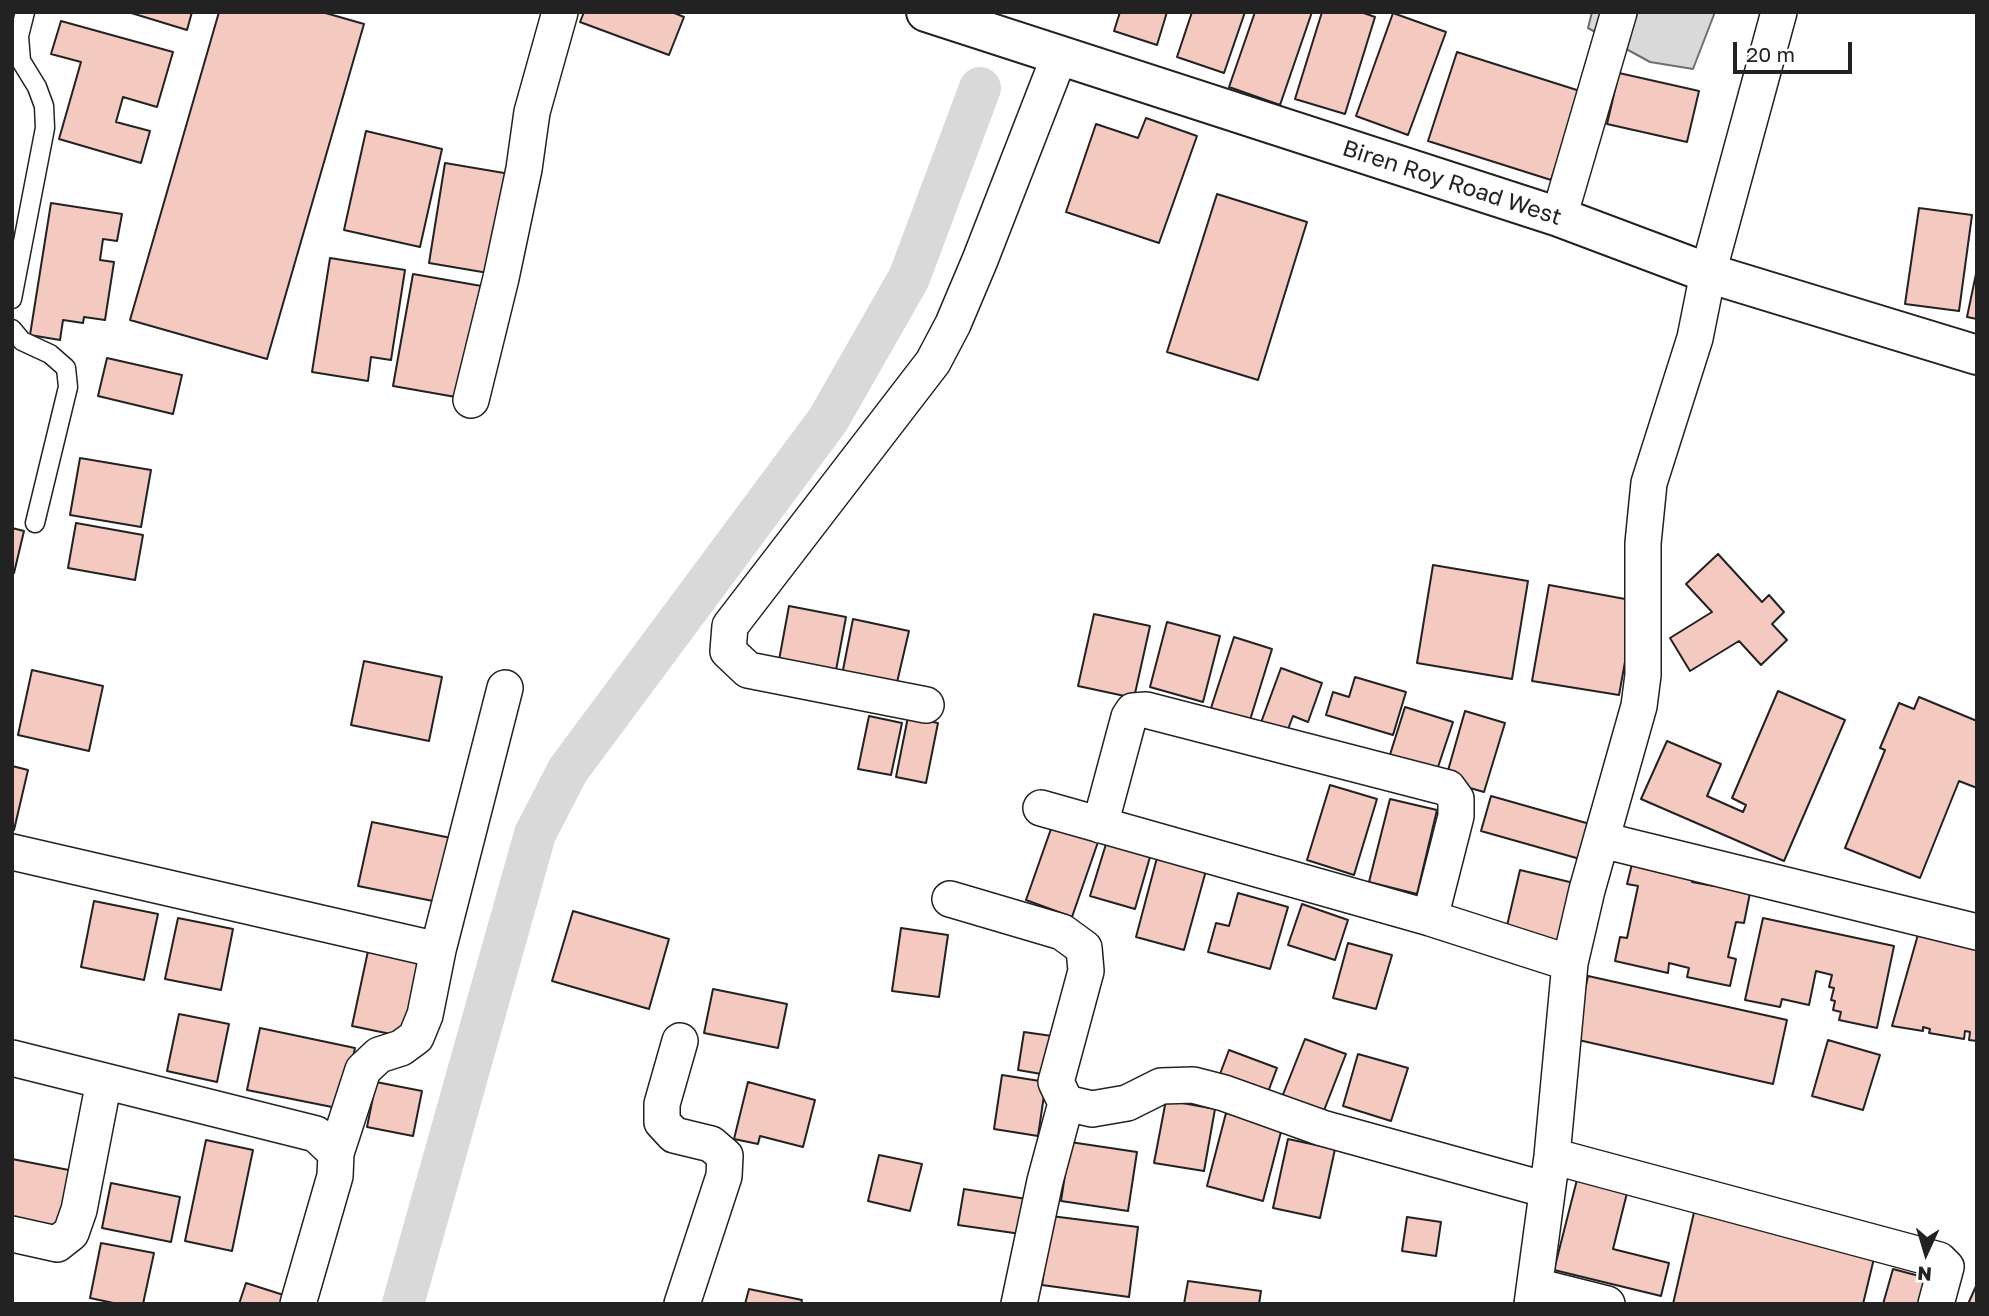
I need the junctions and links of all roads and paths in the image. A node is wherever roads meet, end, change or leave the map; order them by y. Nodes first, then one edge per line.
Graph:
1 (25, 12) edge
2 (560, 12) edge
3 (926, 12) edge
4 (1619, 12) edge
5 (1779, 12) edge
6 (1059, 57) junction
7 (1559, 218) junction
8 (1709, 273) junction
9 (12, 299) edge
10 (12, 329) edge
11 (1977, 355) edge
12 (471, 400) dead end
13 (35, 523) dead end
14 (505, 688) dead end
15 (926, 705) dead end
16 (1041, 808) dead end
17 (1100, 825) junction
18 (1602, 840) junction
19 (12, 852) edge
20 (950, 899) dead end
21 (1430, 918) junction
22 (1977, 932) edge
23 (438, 950) junction
24 (1570, 963) junction
25 (680, 1041) dead end
26 (12, 1058) edge
27 (104, 1081) junction
28 (1066, 1103) junction
29 (336, 1153) junction
30 (1550, 1173) junction
31 (12, 1234) edge
32 (1533, 1295) edge
33 (298, 1304) edge
34 (682, 1304) edge
35 (1019, 1304) edge
36 (1607, 1304) edge
37 (1936, 1304) edge

1 - 9 lane
2 - 12 street
3 - 6 main road, Biren Roy Road West
4 - 7 street
5 - 8 street
6 - 7 main road, Biren Roy Road West
6 - 15 street
7 - 8 main road, Biren Roy Road West
8 - 11 main road, Biren Roy Road West
8 - 18 street
10 - 13 lane
14 - 23 street
16 - 17 street
17 - 21 street
17 - 21 street
18 - 22 street
18 - 24 street
19 - 23 street
20 - 28 street
21 - 24 street
23 - 29 street
24 - 30 street
25 - 34 street
26 - 27 street
27 - 29 street
27 - 31 street
28 - 30 street
28 - 35 street
29 - 33 street
30 - 32 street
30 - 37 street
32 - 36 street

